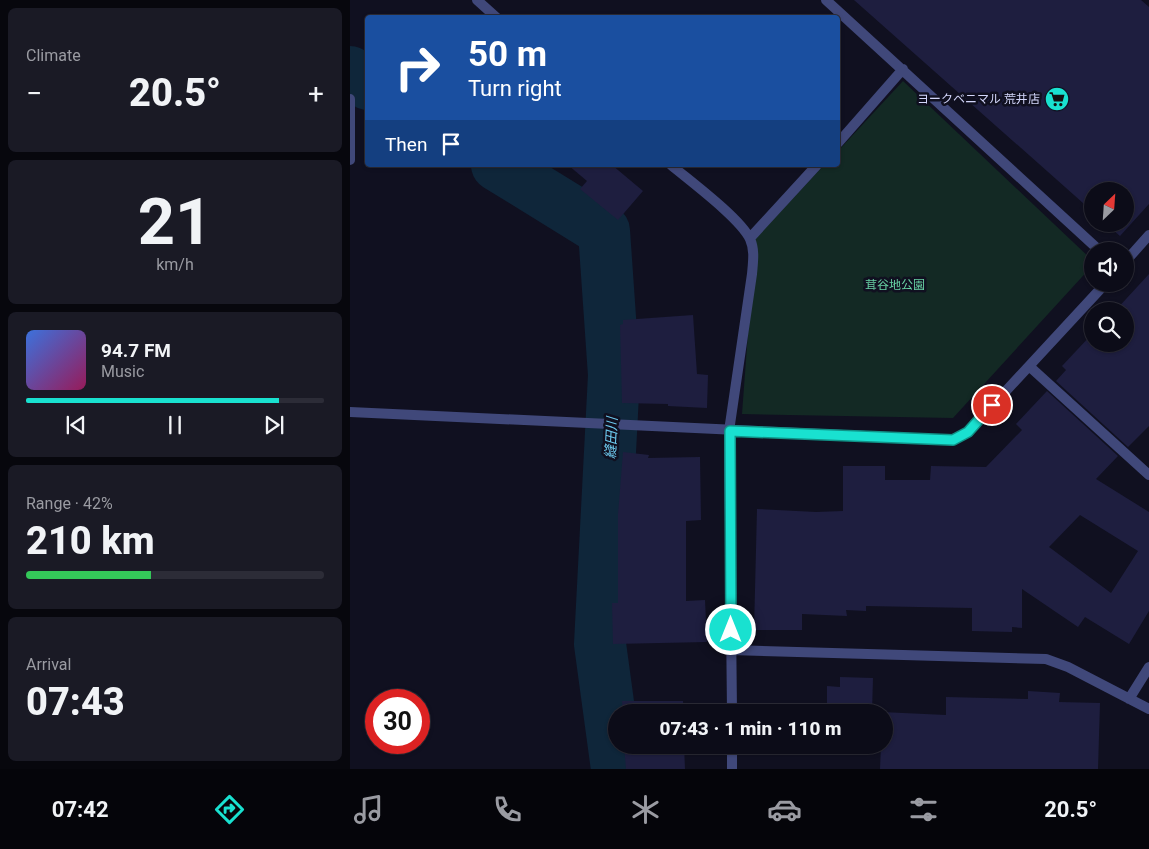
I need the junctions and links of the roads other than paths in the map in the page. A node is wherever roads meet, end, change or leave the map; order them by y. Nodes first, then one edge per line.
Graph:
1 (477, 0) edge
2 (826, 0) edge
3 (494, 15) edge
4 (903, 69) junction
5 (350, 99) edge
6 (840, 141) edge
7 (350, 160) edge
8 (673, 167) edge
9 (815, 167) edge
10 (1149, 235) edge
11 (750, 238) junction
12 (1090, 242) edge
13 (1134, 252) edge
14 (1098, 292) edge
15 (1029, 366) junction
16 (350, 412) edge
17 (730, 431) junction
18 (1149, 475) edge
19 (731, 650) junction
20 (1149, 667) edge
21 (1129, 699) junction
22 (732, 704) edge
23 (1149, 709) edge
24 (732, 754) edge
25 (732, 769) edge

1 - 3 street
2 - 4 street
4 - 6 street
4 - 12 street
5 - 7 street
8 - 11 street
9 - 11 street
10 - 13 street
11 - 17 street
14 - 15 street
15 - 17 street
15 - 18 street
16 - 17 street
17 - 19 street
19 - 21 street
19 - 22 street
20 - 21 street
21 - 23 street
24 - 25 street

